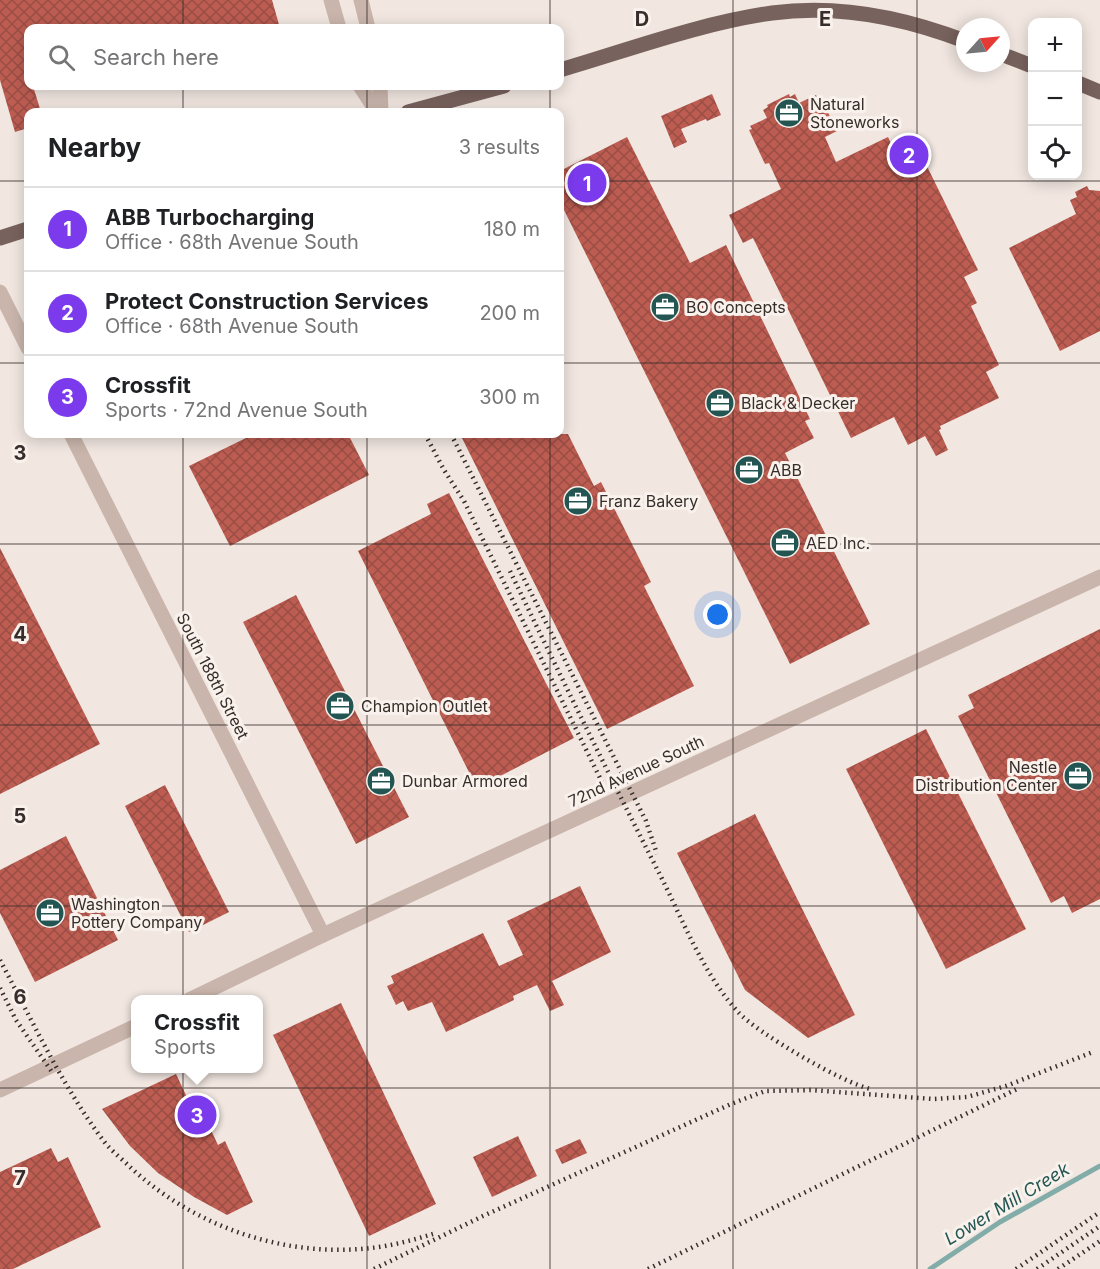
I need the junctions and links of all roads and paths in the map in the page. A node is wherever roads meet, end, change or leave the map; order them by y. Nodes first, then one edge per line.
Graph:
1 (332, 0) edge
2 (360, 0) edge
3 (338, 24) edge
4 (367, 24) edge
5 (956, 37) edge
6 (1010, 57) edge
7 (1028, 64) edge
8 (564, 69) edge
9 (1082, 85) edge
10 (363, 90) edge
11 (380, 90) edge
12 (489, 90) edge
13 (1100, 92) edge
14 (376, 108) edge
15 (379, 108) edge
16 (423, 108) edge
17 (24, 230) edge
18 (0, 238) edge
19 (0, 292) edge
20 (24, 340) edge
21 (73, 438) edge
22 (1100, 577) edge
23 (323, 935) junction
24 (197, 995) edge
25 (131, 1028) edge
26 (0, 1090) edge

1 - 3 street
2 - 4 street
5 - 8 main road
6 - 7 main road
9 - 13 main road
10 - 14 street
11 - 15 street
12 - 16 main road
17 - 18 main road
19 - 20 street
21 - 23 street, South 188th Street
22 - 23 street, 72nd Avenue South
23 - 24 street, 72nd Avenue South
25 - 26 street

